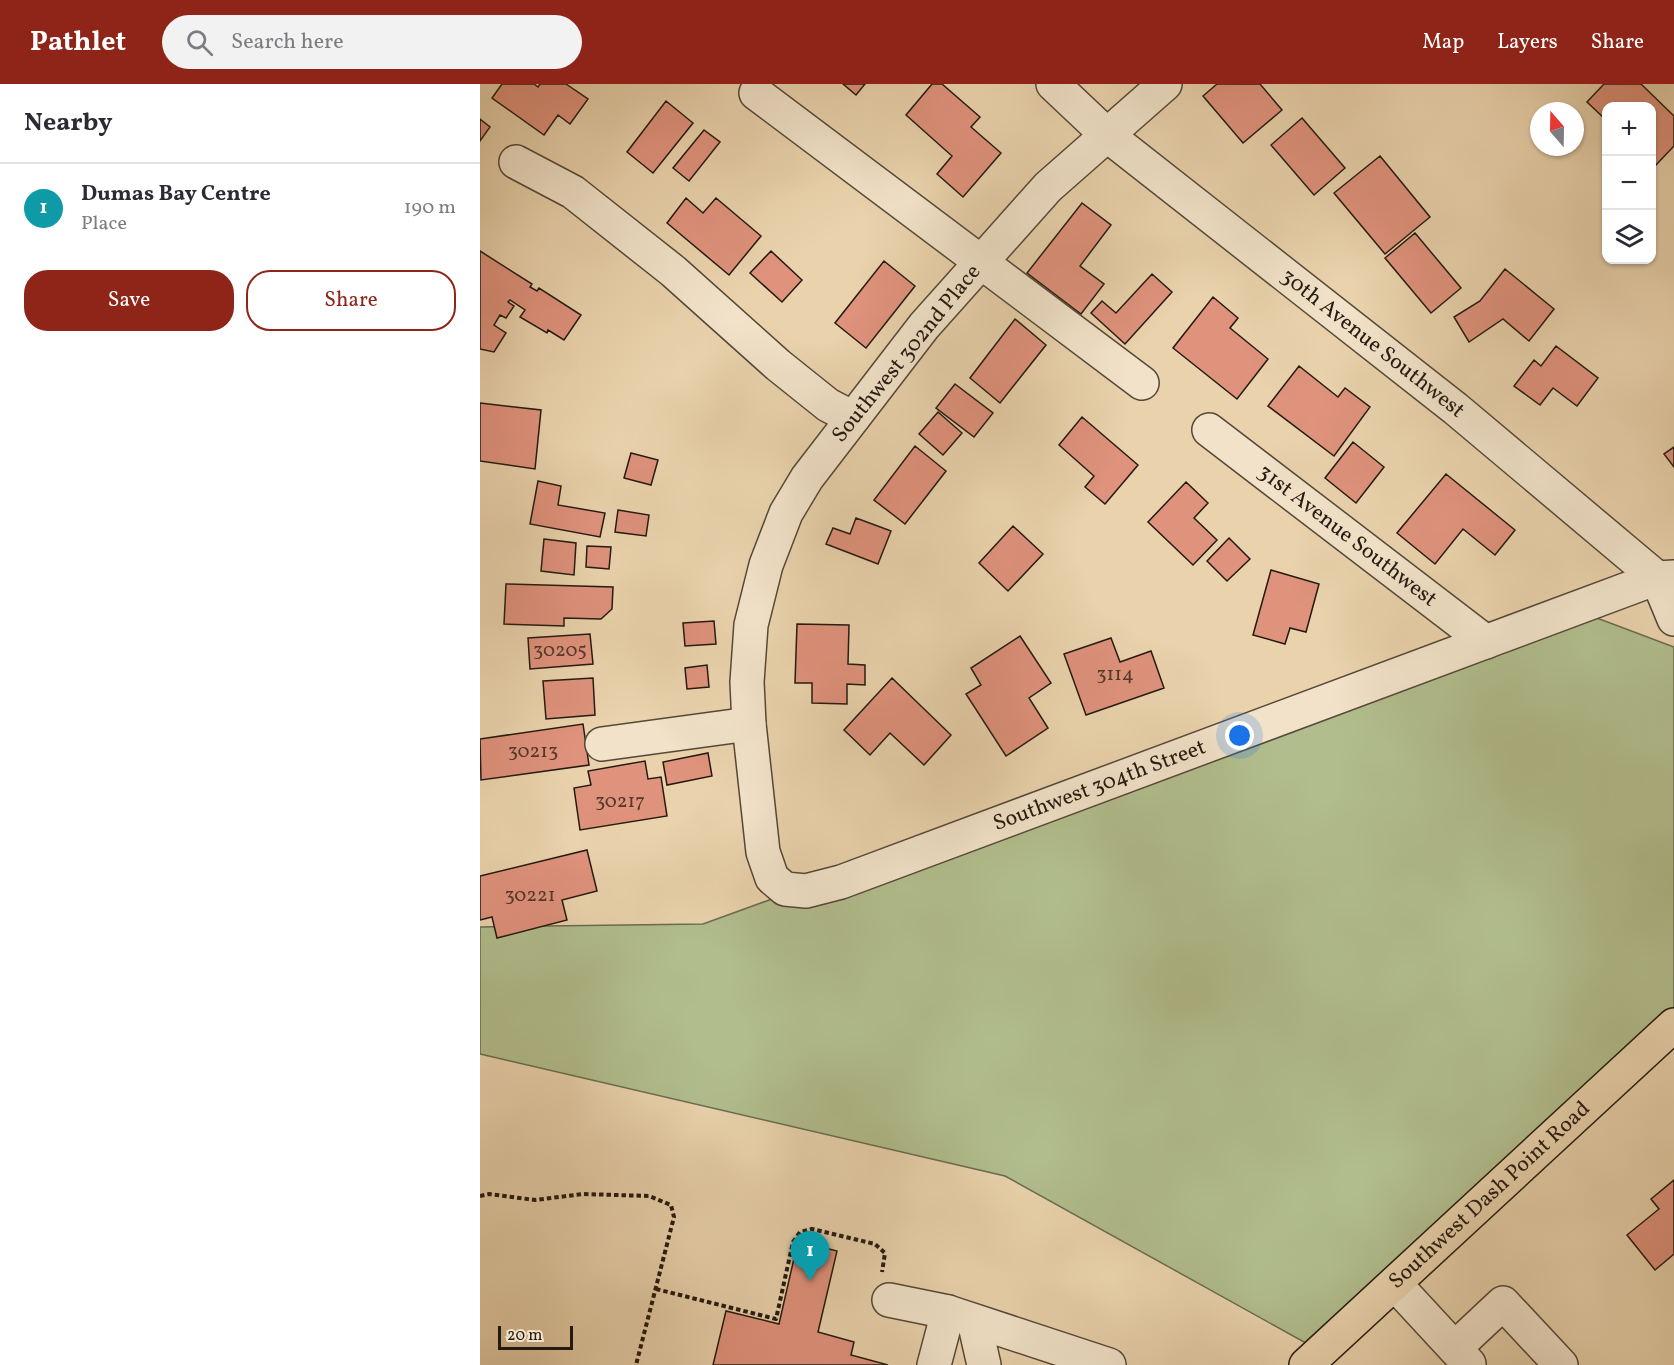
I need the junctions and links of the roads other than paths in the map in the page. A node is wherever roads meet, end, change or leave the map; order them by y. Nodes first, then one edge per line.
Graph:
1 (1053, 84) edge
2 (1165, 84) edge
3 (756, 93) dead end
4 (1107, 135) junction
5 (516, 162) dead end
6 (982, 262) junction
7 (1142, 383) dead end
8 (853, 418) junction
9 (1209, 430) dead end
10 (1666, 578) edge
11 (1674, 619) edge
12 (1486, 642) junction
13 (749, 724) junction
14 (603, 744) dead end
15 (776, 883) joint
16 (1674, 1025) edge
17 (1395, 1284) junction
18 (889, 1300) road end
19 (961, 1316) junction
20 (1462, 1356) edge
21 (934, 1365) edge
22 (984, 1365) edge
23 (1109, 1365) edge
24 (1306, 1365) edge
25 (1561, 1365) edge

1 - 4 street, 30th Avenue Southwest
2 - 4 street, Southwest 302nd Place
3 - 6 street
4 - 6 street, Southwest 302nd Place
4 - 10 street, 30th Avenue Southwest
5 - 8 street
6 - 7 street
6 - 8 street, Southwest 302nd Place
8 - 13 street, Southwest 302nd Place
9 - 12 street, 31st Avenue Southwest
10 - 11 street, 30th Avenue Southwest
10 - 12 street, Southwest 304th Street
12 - 15 street, Southwest 304th Street
13 - 14 street
13 - 15 street, Southwest 302nd Place
16 - 17 main road, Southwest Dash Point Road
17 - 20 street
17 - 24 main road, Southwest Dash Point Road
18 - 19 street
19 - 21 street
19 - 22 street
19 - 23 street
20 - 25 street

